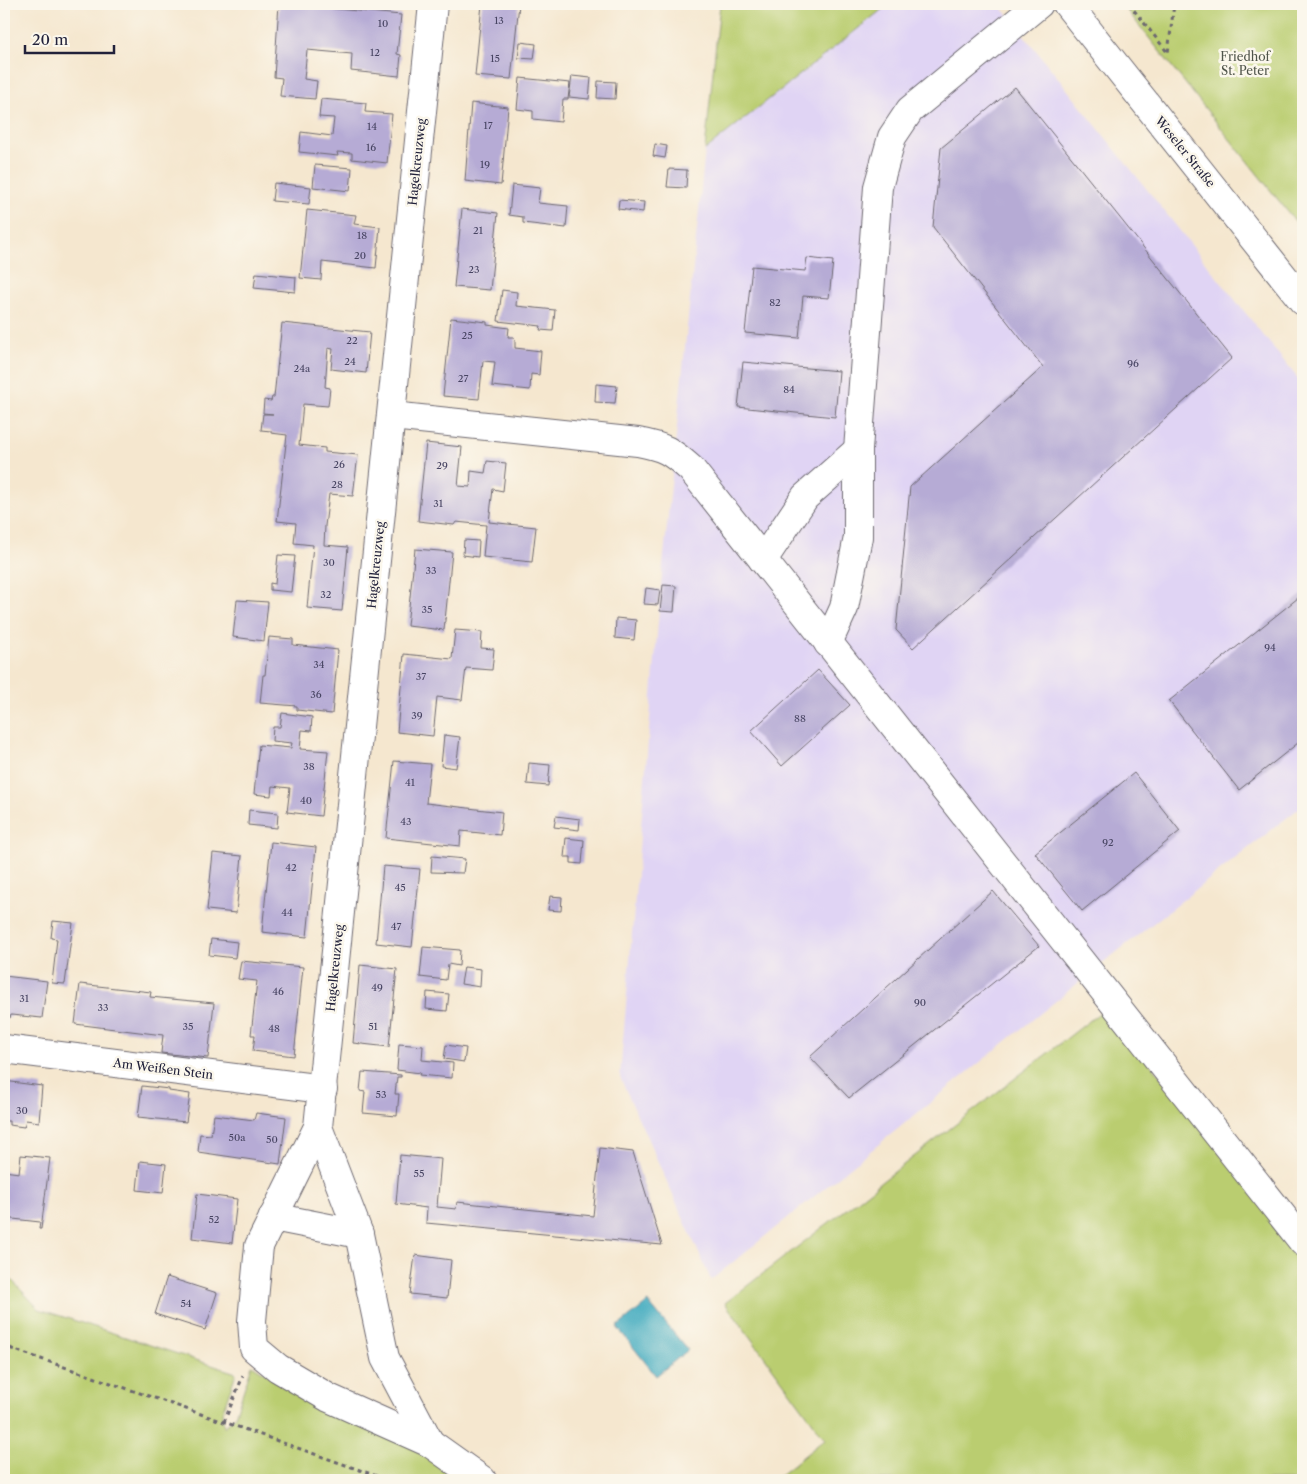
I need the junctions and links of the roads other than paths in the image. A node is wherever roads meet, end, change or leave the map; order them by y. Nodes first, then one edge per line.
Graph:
1 (433, 4) edge
2 (1039, 4) edge
3 (1067, 4) edge
4 (1303, 301) edge
5 (392, 416) junction
6 (858, 450) junction
7 (764, 560) junction
8 (828, 643) junction
9 (4, 1049) edge
10 (322, 1089) junction
11 (318, 1127) junction
12 (273, 1217) junction
13 (360, 1234) junction
14 (1303, 1242) edge
15 (430, 1443) junction
16 (482, 1480) edge

1 - 5 street, Hagelkreuzweg
2 - 6 street
3 - 4 street, Weseler Straße
5 - 7 street
5 - 10 street, Hagelkreuzweg
6 - 7 street
6 - 8 street
7 - 8 street
8 - 14 street
9 - 10 street, Am Weißen Stein
10 - 11 street, Hagelkreuzweg
11 - 12 street, Hagelkreuzweg
11 - 13 street, Hagelkreuzweg
12 - 13 street
12 - 15 street, Hagelkreuzweg
13 - 15 street, Hagelkreuzweg
15 - 16 street

